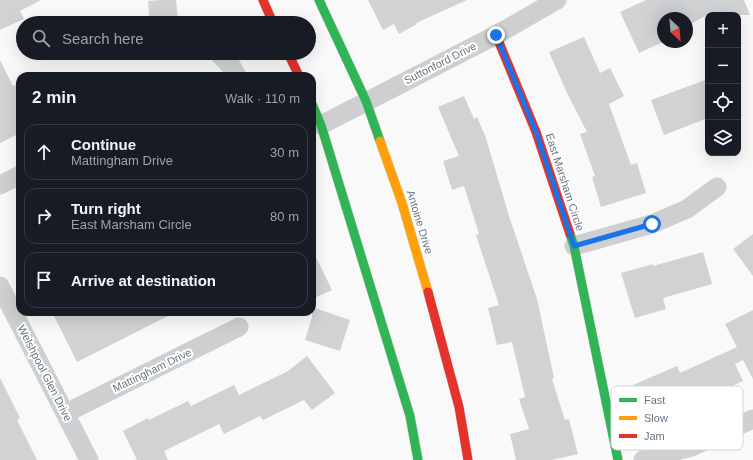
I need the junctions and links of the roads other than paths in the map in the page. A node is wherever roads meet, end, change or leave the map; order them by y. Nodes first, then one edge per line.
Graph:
1 (263, 0) edge
2 (319, 0) edge
3 (557, 0) edge
4 (271, 16) edge
5 (496, 35) junction
6 (291, 60) edge
7 (296, 72) edge
8 (366, 101) junction
9 (316, 112) edge
10 (322, 125) junction
11 (16, 177) edge
12 (0, 185) edge
13 (717, 187) dead end
14 (574, 246) junction
15 (0, 286) edge
16 (239, 327) dead end
17 (66, 413) junction
18 (753, 419) edge
19 (611, 424) edge
20 (743, 424) edge
21 (616, 450) edge
22 (680, 450) edge
23 (89, 460) edge
24 (418, 460) edge
25 (468, 460) edge
26 (618, 460) edge
27 (643, 460) edge

1 - 4 main road
2 - 8 main road, Antoine Drive
3 - 5 street, Suttonford Drive
5 - 8 street, Suttonford Drive
5 - 14 main road, East Marsham Circle
6 - 7 main road
8 - 10 street, Suttonford Drive
8 - 25 main road, Antoine Drive
9 - 10 main road
10 - 24 main road
11 - 12 street
13 - 14 street
14 - 19 main road, East Marsham Circle
15 - 17 street, Welshpool Glen Drive
16 - 17 street, Mattingham Drive
17 - 23 street, Welshpool Glen Drive
18 - 20 street
21 - 26 main road, East Marsham Circle
22 - 27 street

